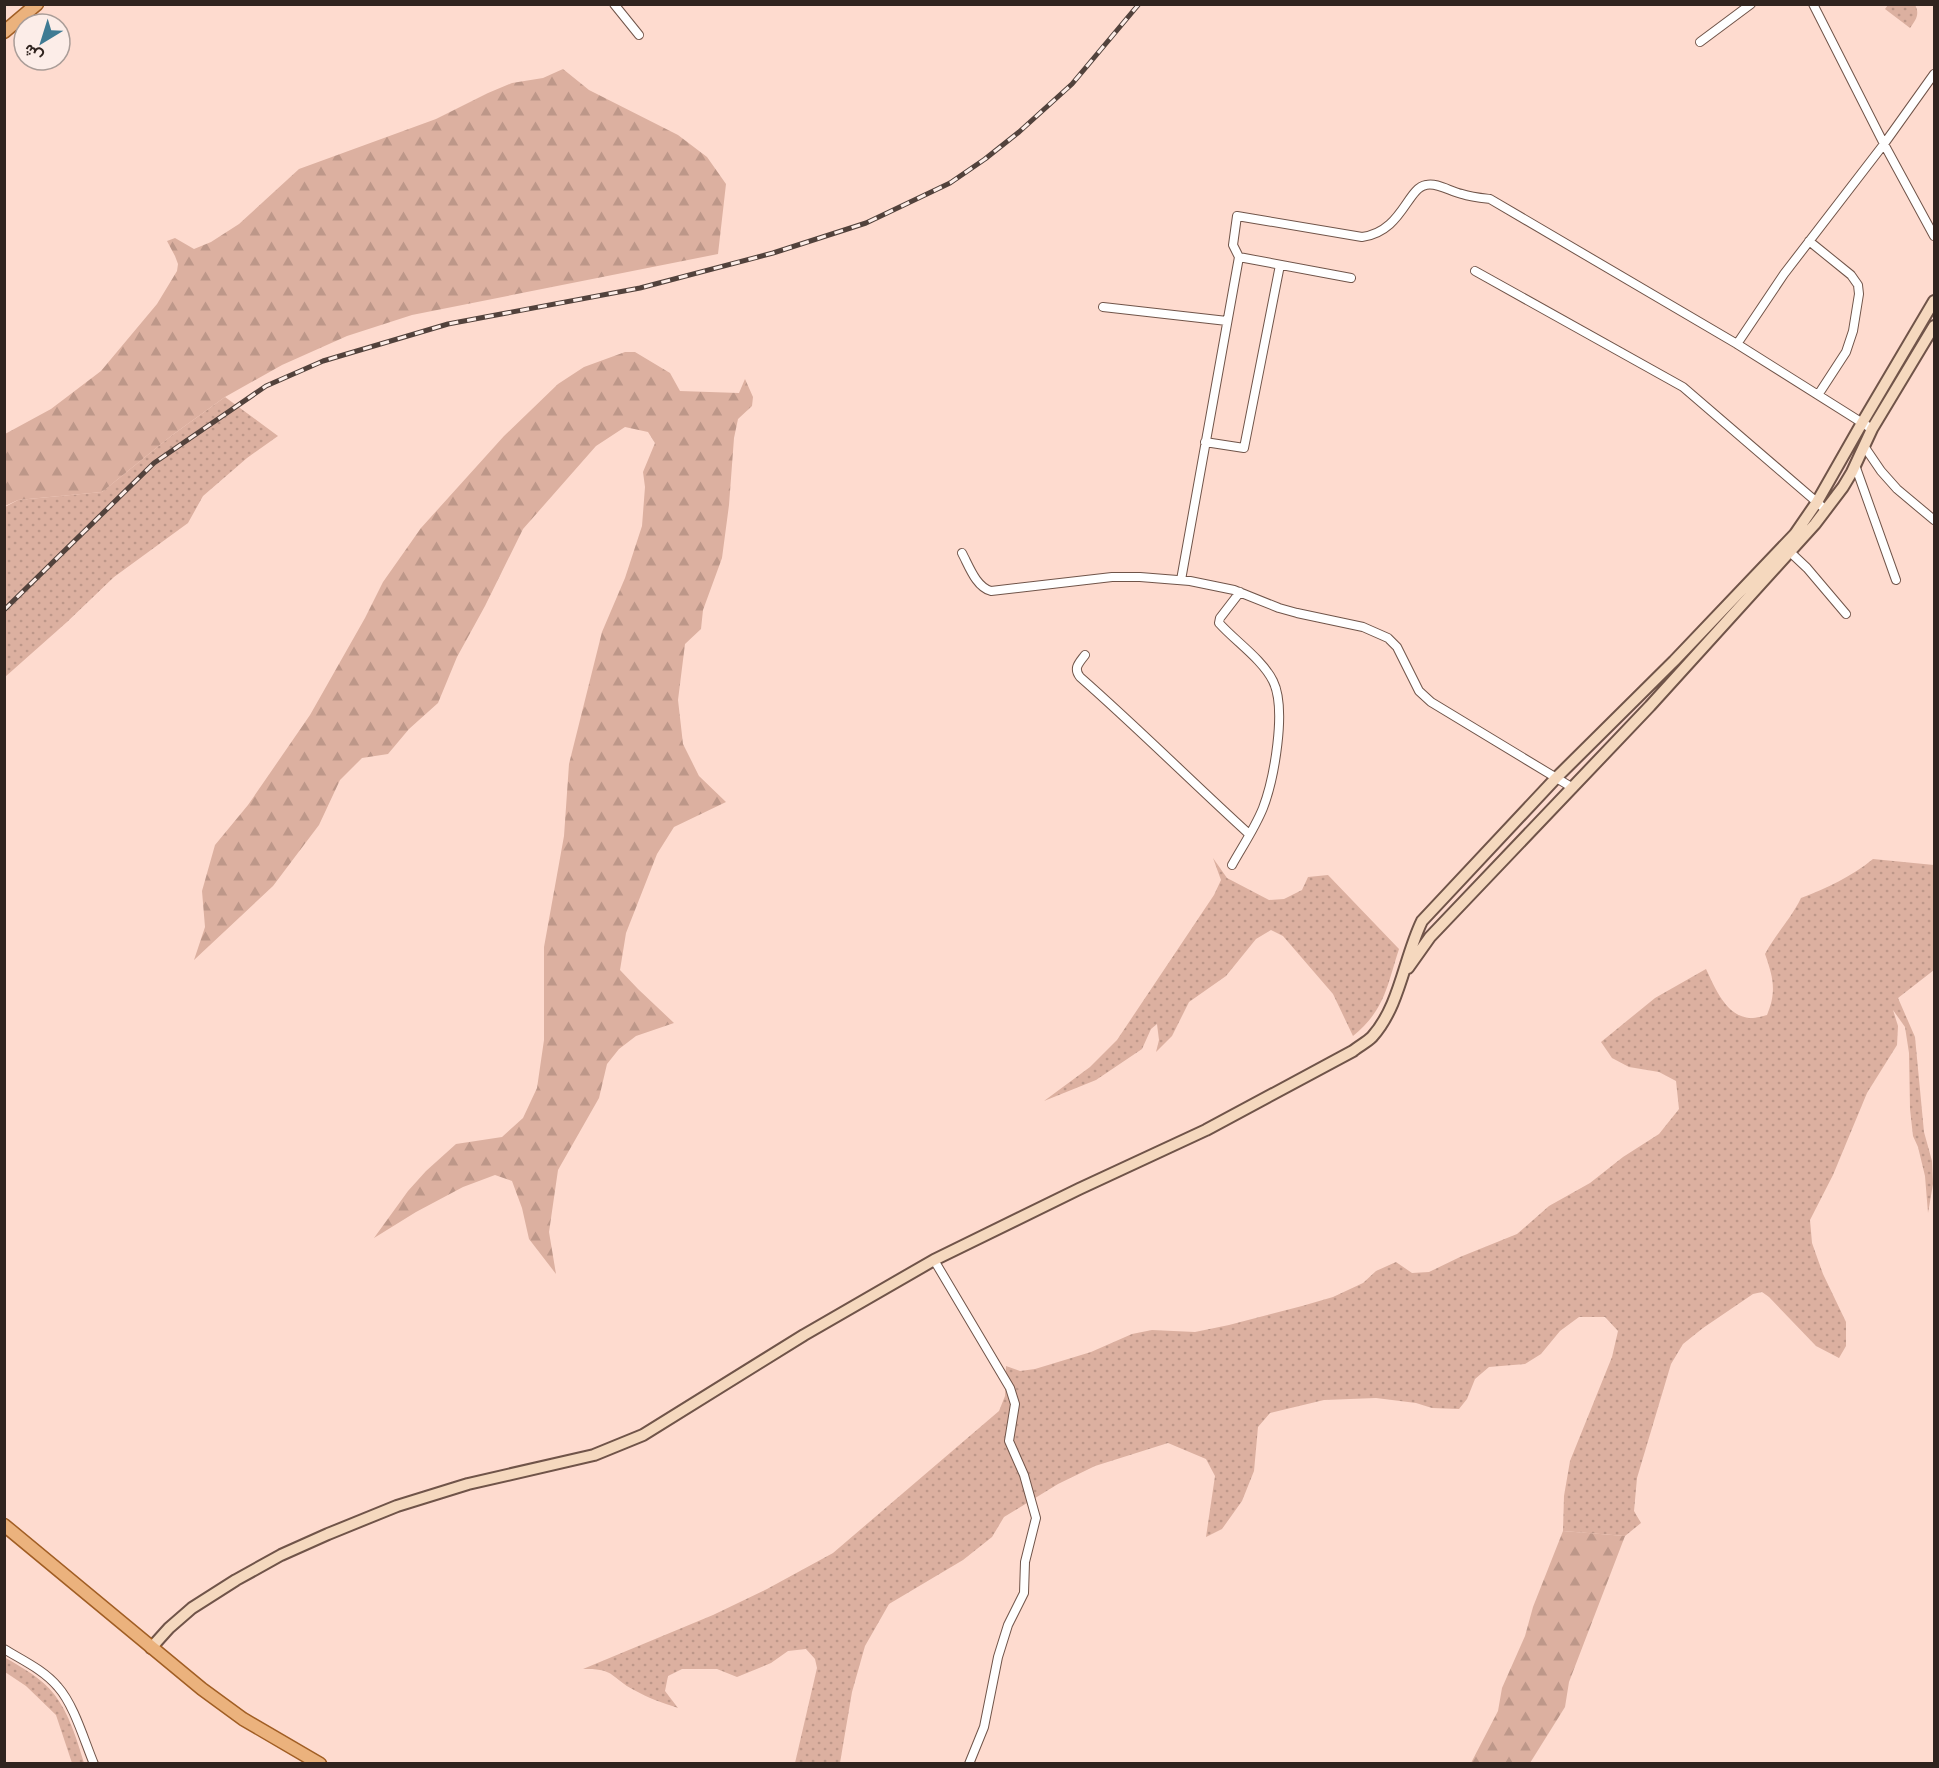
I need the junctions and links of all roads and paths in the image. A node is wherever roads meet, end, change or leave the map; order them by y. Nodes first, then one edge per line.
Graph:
1 (37, 4) edge
2 (614, 4) edge
3 (1751, 4) edge
4 (1813, 4) edge
5 (4, 32) edge
6 (639, 35) dead end
7 (1700, 42) dead end
8 (1935, 74) edge
9 (1884, 144) junction
10 (1935, 236) edge
11 (1809, 241) junction
12 (1239, 257) junction
13 (1280, 265) junction
14 (1475, 271) dead end
15 (1351, 278) dead end
16 (1935, 301) edge
17 (1103, 307) dead end
18 (1227, 321) junction
19 (1935, 326) edge
20 (1737, 345) junction
21 (1818, 395) junction
22 (1862, 423) junction
23 (1872, 429) junction
24 (1205, 442) junction
25 (1864, 446) junction
26 (1855, 465) junction
27 (1817, 502) junction
28 (1826, 510) junction
29 (1935, 520) edge
30 (1790, 552) junction
31 (962, 553) dead end
32 (1181, 580) junction
33 (1896, 580) dead end
34 (1240, 592) junction
35 (1846, 614) dead end
36 (1085, 655) dead end
37 (1556, 778) junction
38 (1573, 788) junction
39 (1542, 793) junction
40 (1557, 806) junction
41 (1249, 834) junction
42 (1232, 865) dead end
43 (1404, 973) junction
44 (934, 1260) junction
45 (4, 1525) edge
46 (151, 1648) junction
47 (4, 1649) edge
48 (94, 1764) edge
49 (320, 1764) edge
50 (969, 1764) edge

1 - 5 main road
2 - 6 street
3 - 7 street
4 - 9 street
8 - 9 street
9 - 10 street
9 - 11 street
11 - 20 street
11 - 21 street
12 - 13 street
12 - 18 street
12 - 20 street
13 - 15 street
13 - 24 street
14 - 27 street
16 - 22 street
17 - 18 street
18 - 24 street
19 - 23 street
20 - 21 street
21 - 22 street
22 - 23 street
22 - 27 street
23 - 25 street
24 - 32 street
25 - 26 street
25 - 29 street
26 - 28 street
26 - 33 street
27 - 28 street
27 - 37 street
28 - 30 street
30 - 35 street
30 - 38 street
31 - 32 street
32 - 34 street
34 - 37 street
34 - 41 street
36 - 41 street
37 - 38 street
37 - 39 street
38 - 40 street
39 - 40 street
39 - 43 street
40 - 43 street
41 - 42 street
43 - 44 street
44 - 46 street
44 - 50 street
45 - 46 main road
46 - 49 main road
47 - 48 street

